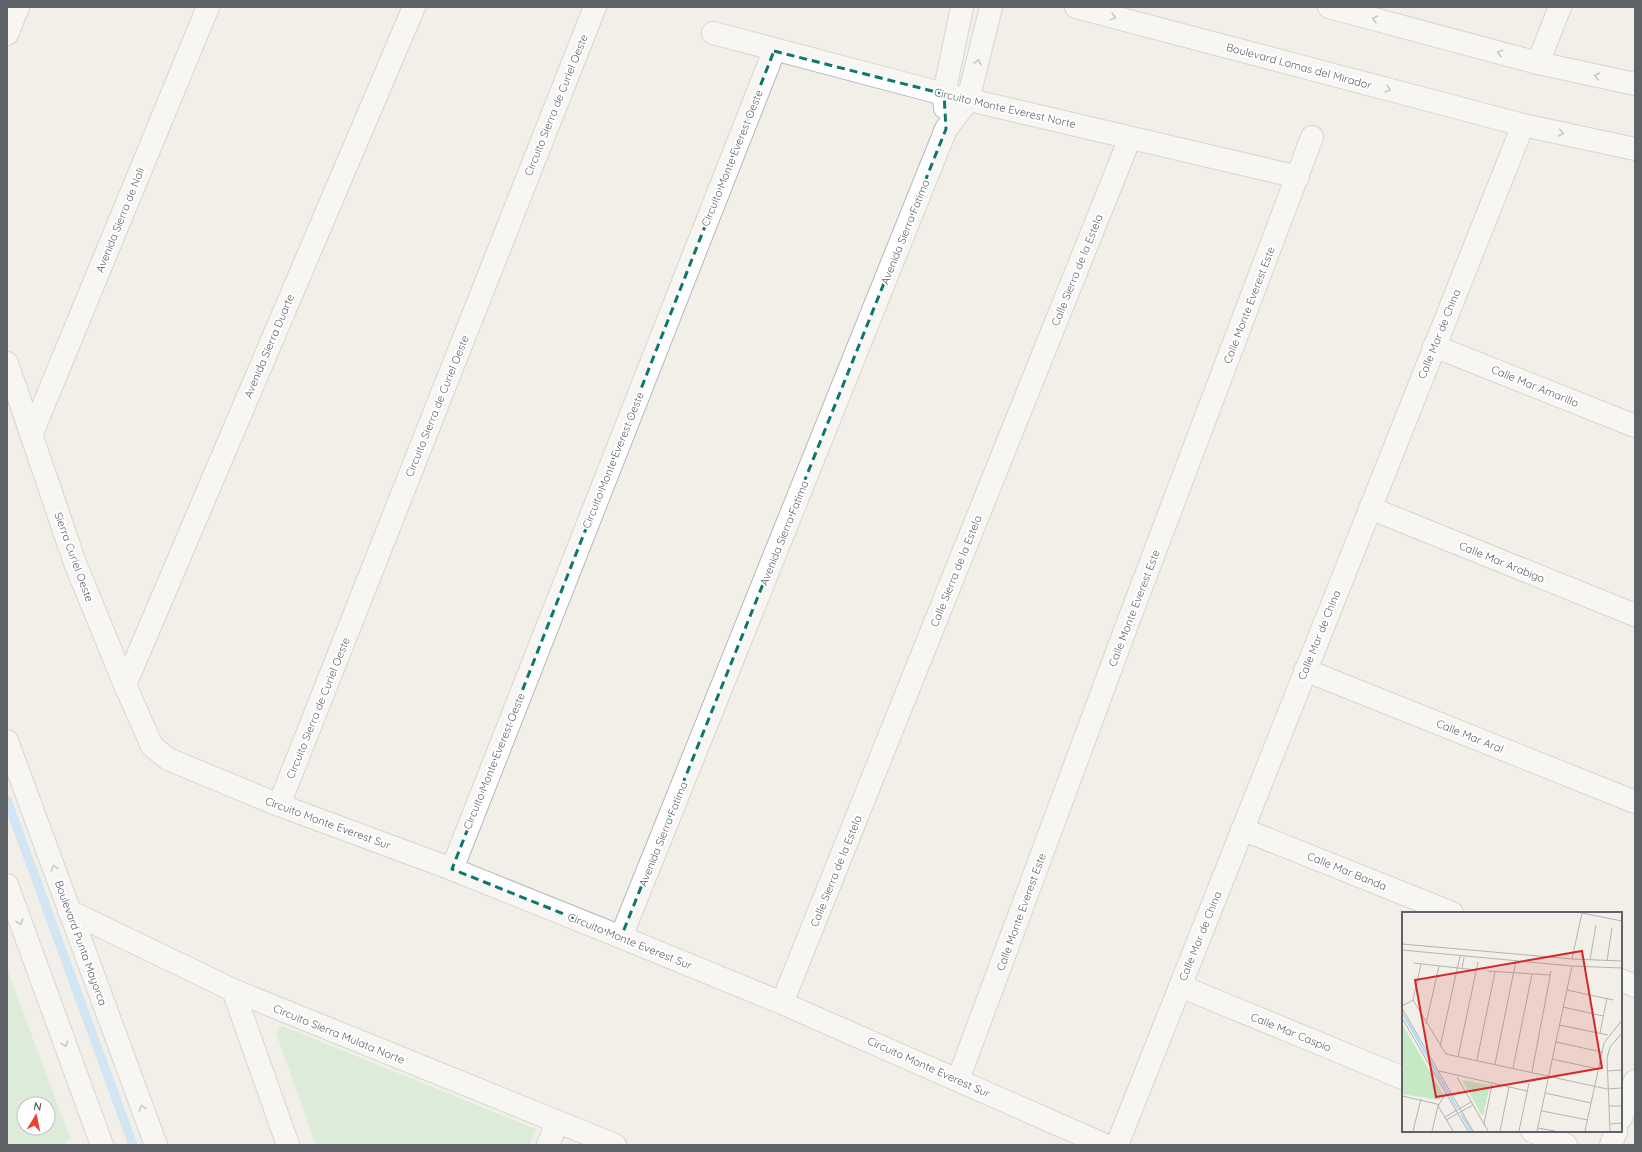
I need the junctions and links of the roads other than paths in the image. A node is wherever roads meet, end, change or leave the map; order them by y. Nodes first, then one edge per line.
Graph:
1 (18, 7) edge
2 (208, 7) edge
3 (414, 7) edge
4 (595, 7) edge
5 (962, 7) edge
6 (991, 7) edge
7 (1329, 7) edge
8 (1560, 7) edge
9 (1085, 8) edge
10 (713, 33) dead end
11 (7, 34) edge
12 (774, 50) junction
13 (1538, 63) junction
14 (1635, 84) edge
15 (944, 94) junction
16 (968, 100) junction
17 (1523, 125) junction
18 (946, 129) junction
19 (1312, 137) dead end
20 (1130, 138) junction
21 (1635, 149) edge
22 (1298, 176) junction
23 (1434, 346) junction
24 (7, 363) edge
25 (1635, 426) edge
26 (32, 433) junction
27 (1370, 508) junction
28 (1635, 615) edge
29 (1305, 670) junction
30 (125, 685) junction
31 (7, 741) edge
32 (152, 746) joint
33 (1635, 802) edge
34 (279, 805) junction
35 (1242, 829) junction
36 (452, 869) junction
37 (7, 885) edge
38 (69, 911) junction
39 (1450, 912) edge
40 (621, 937) junction
41 (1622, 980) edge
42 (1180, 986) junction
43 (1635, 986) edge
44 (233, 990) junction
45 (782, 1004) junction
46 (1402, 1078) edge
47 (958, 1080) junction
48 (1635, 1081) edge
49 (1622, 1115) edge
50 (556, 1122) junction
51 (1534, 1132) edge
52 (1616, 1132) edge
53 (97, 1142) edge
54 (156, 1145) edge
55 (288, 1145) edge
56 (548, 1145) edge
57 (614, 1145) edge
58 (1105, 1145) edge
59 (1117, 1145) edge
60 (1566, 1145) edge
61 (1611, 1145) edge

1 - 11 street
2 - 26 street, Avenida Sierra de Nali
3 - 30 street, Avenida Sierra Duarte
4 - 34 street, Circuito Sierra de Curiel Oeste
5 - 15 street, Avenida Sierra Fatima
16 -> 6 street
13 -> 7 street
8 - 13 street
9 -> 17 street, Boulevard Lomas del Mirador
10 - 12 street, Circuito Monte Everest Norte
12 - 15 street, Circuito Monte Everest Norte
12 - 36 street, Circuito Monte Everest Oeste
14 -> 13 street
15 - 16 street, Circuito Monte Everest Norte
15 - 18 street, Avenida Sierra Fatima
16 - 18 street, Avenida Sierra Fatima
16 - 20 street, Circuito Monte Everest Norte
17 -> 21 street, Boulevard Lomas del Mirador
17 - 23 street, Calle Mar de China
18 - 40 street, Avenida Sierra Fatima
19 - 22 street, Calle Monte Everest Este
20 - 22 street, Circuito Monte Everest Norte
20 - 45 street, Calle Sierra de la Estela
22 - 47 street, Calle Monte Everest Este
23 - 25 street, Calle Mar Amarillo
23 - 27 street, Calle Mar de China
24 - 26 street, Sierra Curiel Oeste
26 - 30 street, Sierra Curiel Oeste
27 - 28 street, Calle Mar Arabigo
27 - 29 street, Calle Mar de China
29 - 33 street, Calle Mar Aral
29 - 35 street, Calle Mar de China
30 - 32 street, Sierra Curiel Oeste
38 -> 31 street, Boulevard Punta Mayorca
32 - 34 street, Circuito Monte Everest Sur
34 - 36 street, Circuito Monte Everest Sur
35 - 39 street, Calle Mar Banda
35 - 42 street, Calle Mar de China
36 - 40 street, Circuito Monte Everest Sur
37 -> 53 street
38 - 44 street, Circuito Sierra Mulata Norte
54 -> 38 street, Boulevard Punta Mayorca
40 - 45 street, Circuito Monte Everest Sur
41 - 43 street
42 - 46 street, Calle Mar Caspio
42 - 59 street, Calle Mar de China
44 - 50 street, Circuito Sierra Mulata Norte
44 - 55 street
45 - 47 street, Circuito Monte Everest Sur
47 - 58 street, Circuito Monte Everest Sur
48 - 49 street
50 - 56 street
50 - 57 street, Circuito Sierra Mulata Norte
51 - 60 street
52 - 61 street

